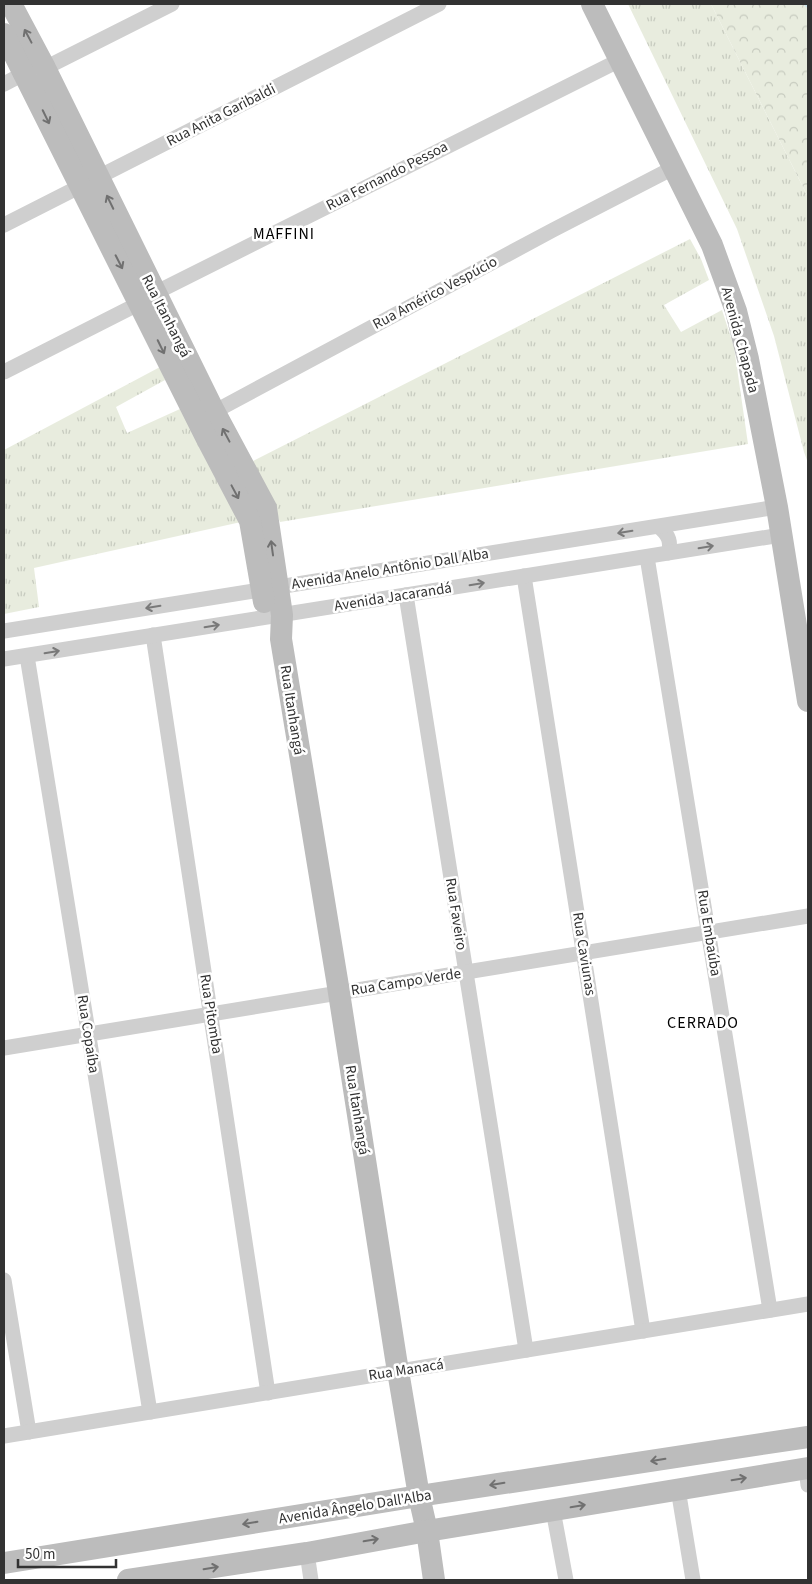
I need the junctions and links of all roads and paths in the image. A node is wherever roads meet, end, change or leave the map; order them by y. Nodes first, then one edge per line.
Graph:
1 (11, 4) edge
2 (172, 4) edge
3 (439, 4) edge
4 (592, 4) edge
5 (4, 34) edge
6 (620, 60) junction
7 (35, 70) junction
8 (4, 84) edge
9 (673, 168) junction
10 (89, 182) junction
11 (4, 226) edge
12 (147, 298) junction
13 (4, 372) edge
14 (206, 416) junction
15 (777, 507) junction
16 (659, 527) junction
17 (781, 535) junction
18 (668, 553) junction
19 (647, 557) junction
20 (524, 576) junction
21 (270, 588) junction
22 (406, 595) junction
23 (274, 616) junction
24 (4, 631) edge
25 (153, 636) junction
26 (27, 656) junction
27 (4, 659) edge
28 (808, 701) edge
29 (808, 916) edge
30 (708, 932) junction
31 (584, 953) junction
32 (466, 972) junction
33 (340, 993) junction
34 (211, 1014) junction
35 (88, 1034) junction
36 (4, 1048) edge
37 (4, 1280) edge
38 (808, 1304) edge
39 (770, 1310) junction
40 (643, 1331) junction
41 (526, 1350) junction
42 (398, 1372) junction
43 (268, 1393) junction
44 (150, 1412) junction
45 (29, 1432) junction
46 (4, 1436) edge
47 (808, 1437) edge
48 (807, 1474) edge
49 (678, 1489) junction
50 (419, 1496) junction
51 (553, 1510) junction
52 (426, 1530) junction
53 (307, 1553) junction
54 (4, 1563) edge
55 (180, 1577) edge
56 (128, 1580) edge
57 (311, 1580) edge
58 (434, 1580) edge
59 (566, 1580) edge
60 (693, 1580) edge

7 -> 1 street, Rua Itanhangá
2 - 7 street
3 - 10 street, Rua Anita Garibaldi
4 - 6 street, Avenida Chapada
5 - 7 street, Rua Itanhangá
6 - 9 street, Avenida Chapada
6 - 12 street, Rua Fernando Pessoa
7 - 8 street
7 - 10 street, Rua Itanhangá
9 - 14 street, Rua Américo Vespúcio
9 - 15 street, Avenida Chapada
10 - 11 street, Rua Anita Garibaldi
10 - 12 street, Rua Itanhangá
12 - 13 street, Rua Fernando Pessoa
12 - 14 street, Rua Itanhangá
14 - 21 street, Rua Itanhangá
15 - 16 street, Avenida Anelo Antônio Dall Alba
15 - 17 street, Avenida Chapada
16 - 18 street
16 -> 21 street, Avenida Anelo Antônio Dall Alba
18 -> 17 street, Avenida Jacarandá
17 - 28 street, Avenida Chapada
18 - 19 street, Avenida Jacarandá
19 - 20 street, Avenida Jacarandá
19 - 30 street, Rua Embaúba
22 -> 20 street, Avenida Jacarandá
20 - 31 street, Rua Caviunas
21 - 23 street, Rua Itanhangá
21 -> 24 street, Avenida Anelo Antônio Dall Alba
22 - 23 street, Avenida Jacarandá
22 - 32 street, Rua Faveiro
25 -> 23 street, Avenida Jacarandá
23 - 33 street, Rua Itanhangá
26 -> 25 street, Avenida Jacarandá
25 - 34 street, Rua Pitomba
26 - 27 street, Avenida Jacarandá
26 - 35 street, Rua Copaíba
29 - 30 street, Rua Campo Verde
30 - 31 street, Rua Campo Verde
30 - 39 street, Rua Embaúba
31 - 32 street, Rua Campo Verde
31 - 40 street, Rua Caviunas
32 - 33 street, Rua Campo Verde
32 - 41 street, Rua Faveiro
33 - 34 street, Rua Campo Verde
33 - 42 street, Rua Itanhangá
34 - 35 street, Rua Campo Verde
34 - 43 street, Rua Pitomba
35 - 36 street, Rua Campo Verde
35 - 44 street, Rua Copaíba
37 - 45 street
38 - 39 street, Rua Manacá
39 - 40 street, Rua Manacá
40 - 41 street, Rua Manacá
41 - 42 street, Rua Manacá
42 - 43 street, Rua Manacá
42 - 50 street, Rua Itanhangá
43 - 44 street, Rua Manacá
44 - 45 street, Rua Manacá
45 - 46 street, Rua Manacá
47 -> 50 street, Avenida Ângelo Dall'Alba
49 -> 48 street
51 -> 49 street
49 - 60 street
50 - 52 street, Rua Itanhangá
50 -> 54 street, Avenida Ângelo Dall'Alba
51 - 52 street
51 - 59 street
53 -> 52 street
52 - 58 street, Rua Itanhangá
55 -> 53 street
53 - 57 street
55 - 56 street

